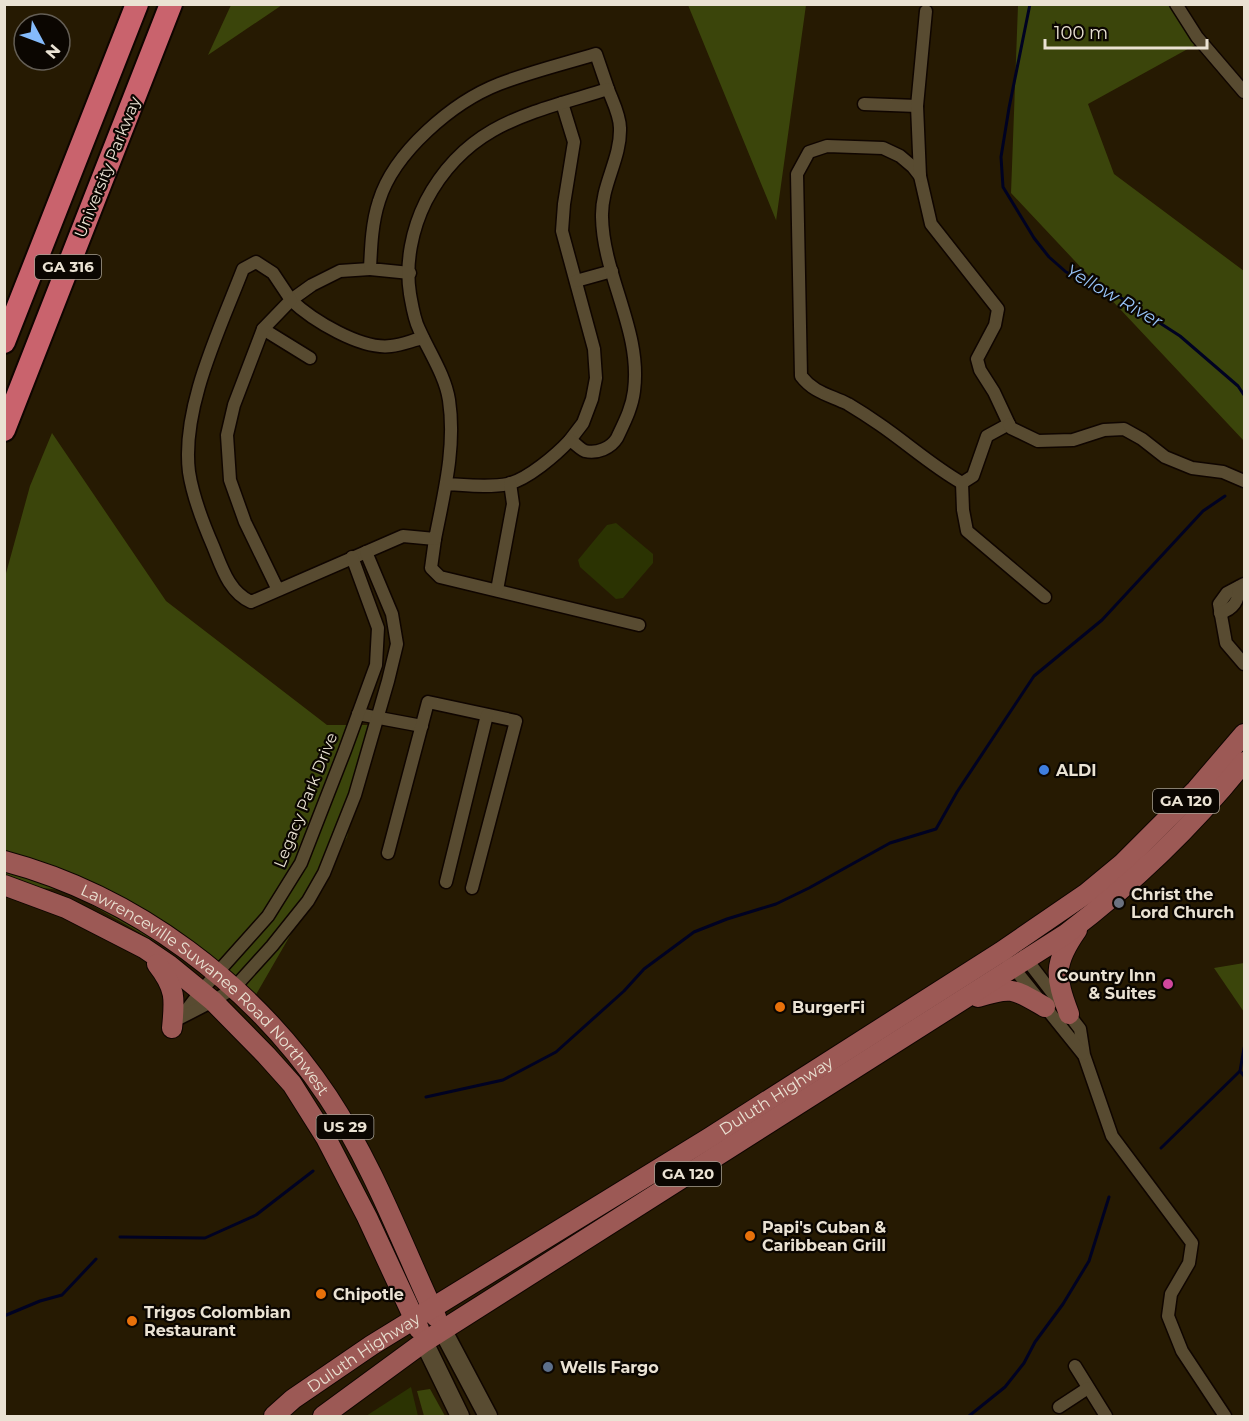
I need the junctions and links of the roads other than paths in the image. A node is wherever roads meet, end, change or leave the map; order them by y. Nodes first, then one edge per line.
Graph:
1 (124, 4) edge
2 (137, 4) edge
3 (171, 4) edge
4 (184, 4) edge
5 (1176, 4) edge
6 (926, 11) dead end
7 (608, 89) junction
8 (1245, 92) edge
9 (562, 103) junction
10 (132, 104) junction
11 (864, 104) dead end
12 (917, 106) junction
13 (69, 176) junction
14 (920, 176) junction
15 (370, 269) junction
16 (612, 271) junction
17 (410, 273) junction
18 (576, 280) junction
19 (291, 300) junction
20 (263, 329) junction
21 (423, 338) junction
22 (4, 342) edge
23 (310, 358) dead end
24 (1010, 426) junction
25 (4, 430) edge
26 (570, 440) junction
27 (1245, 481) edge
28 (510, 483) junction
29 (962, 483) junction
30 (446, 484) junction
31 (435, 539) junction
32 (366, 552) junction
33 (352, 557) junction
34 (1242, 586) edge
35 (278, 590) junction
36 (497, 590) junction
37 (1045, 597) dead end
38 (639, 625) dead end
39 (1245, 664) edge
40 (358, 714) junction
41 (487, 715) junction
42 (378, 716) junction
43 (422, 726) junction
44 (1245, 734) edge
45 (1245, 758) edge
46 (1245, 762) edge
47 (1230, 780) junction
48 (388, 853) dead end
49 (4, 861) edge
50 (446, 882) dead end
51 (4, 885) edge
52 (472, 888) dead end
53 (1084, 920) junction
54 (144, 948) junction
55 (1013, 955) junction
56 (218, 974) junction
57 (234, 988) junction
58 (207, 996) junction
59 (953, 1006) junction
60 (1045, 1007) junction
61 (1069, 1014) junction
62 (172, 1028) dead end
63 (1084, 1055) junction
64 (424, 1313) junction
65 (443, 1331) junction
66 (424, 1342) junction
67 (1075, 1366) dead end
68 (1088, 1388) junction
69 (1059, 1407) dead end
70 (274, 1416) edge
71 (323, 1416) edge
72 (460, 1416) edge
73 (488, 1416) edge
74 (1106, 1416) edge
75 (1225, 1416) edge

1 - 13 highway
2 - 13 highway, University Parkway / GA 316
3 - 10 highway, University Parkway / GA 316
4 - 10 highway
5 - 8 street
6 - 12 street
7 - 9 street
7 - 15 street
7 - 16 street
9 - 17 street
9 - 18 street
10 - 25 highway, University Parkway / GA 316
11 - 12 street
12 - 14 street
13 - 22 highway, University Parkway / GA 316
14 - 24 street
14 - 29 street
15 - 17 street
15 - 19 street
16 - 18 street
16 - 26 street
17 - 21 street
18 - 26 street
19 - 20 street
19 - 21 street
19 - 35 street
20 - 23 street
20 - 35 street
21 - 30 street
24 - 27 street
24 - 29 street
26 - 28 street
28 - 30 street
28 - 36 street
29 - 37 street
30 - 31 street
31 - 32 street
31 - 36 street
32 - 33 street
32 - 42 street
33 - 35 street
33 - 40 street, Legacy Park Drive
34 - 39 street
36 - 38 street
40 - 42 street
40 - 56 street, Legacy Park Drive
41 - 43 street
41 - 50 street
41 - 52 street
42 - 43 street
42 - 57 street
43 - 48 street
44 - 55 main road, Duluth Highway / GA 120
45 - 47 main road
46 - 47 main road, Duluth Highway / GA 120
47 - 53 main road, Duluth Highway / GA 120
49 - 56 main road, Lawrenceville Suwanee Road Northwest / US 29
51 - 54 main road, Lawrenceville Suwanee Road Northwest / US 29
53 - 55 main road, Duluth Highway / GA 120
53 - 61 main road
54 - 58 main road, Lawrenceville Suwanee Road Northwest / US 29
54 - 62 main road
55 - 59 main road, Duluth Highway / GA 120
55 - 60 street
55 - 61 street
55 - 64 main road, Duluth Highway / GA 120
56 - 57 main road, Lawrenceville Suwanee Road Northwest / US 29
56 - 58 street, Legacy Park Drive
57 - 58 street
57 - 64 main road, Lawrenceville Suwanee Road Northwest / US 29
58 - 64 main road, Lawrenceville Suwanee Road Northwest / US 29
59 - 60 main road
59 - 65 main road, Duluth Highway / GA 120
60 - 63 street
61 - 63 street
63 - 75 street
64 - 65 main road, Lawrenceville Suwanee Road Northwest / US 29
64 - 66 main road, Lawrenceville Suwanee Road Northwest
64 - 70 main road, Duluth Highway / GA 120
65 - 66 main road, Duluth Highway / GA 120
65 - 73 main road
66 - 71 main road, Duluth Highway / GA 120
66 - 72 main road
67 - 68 street
68 - 69 street
68 - 74 street

